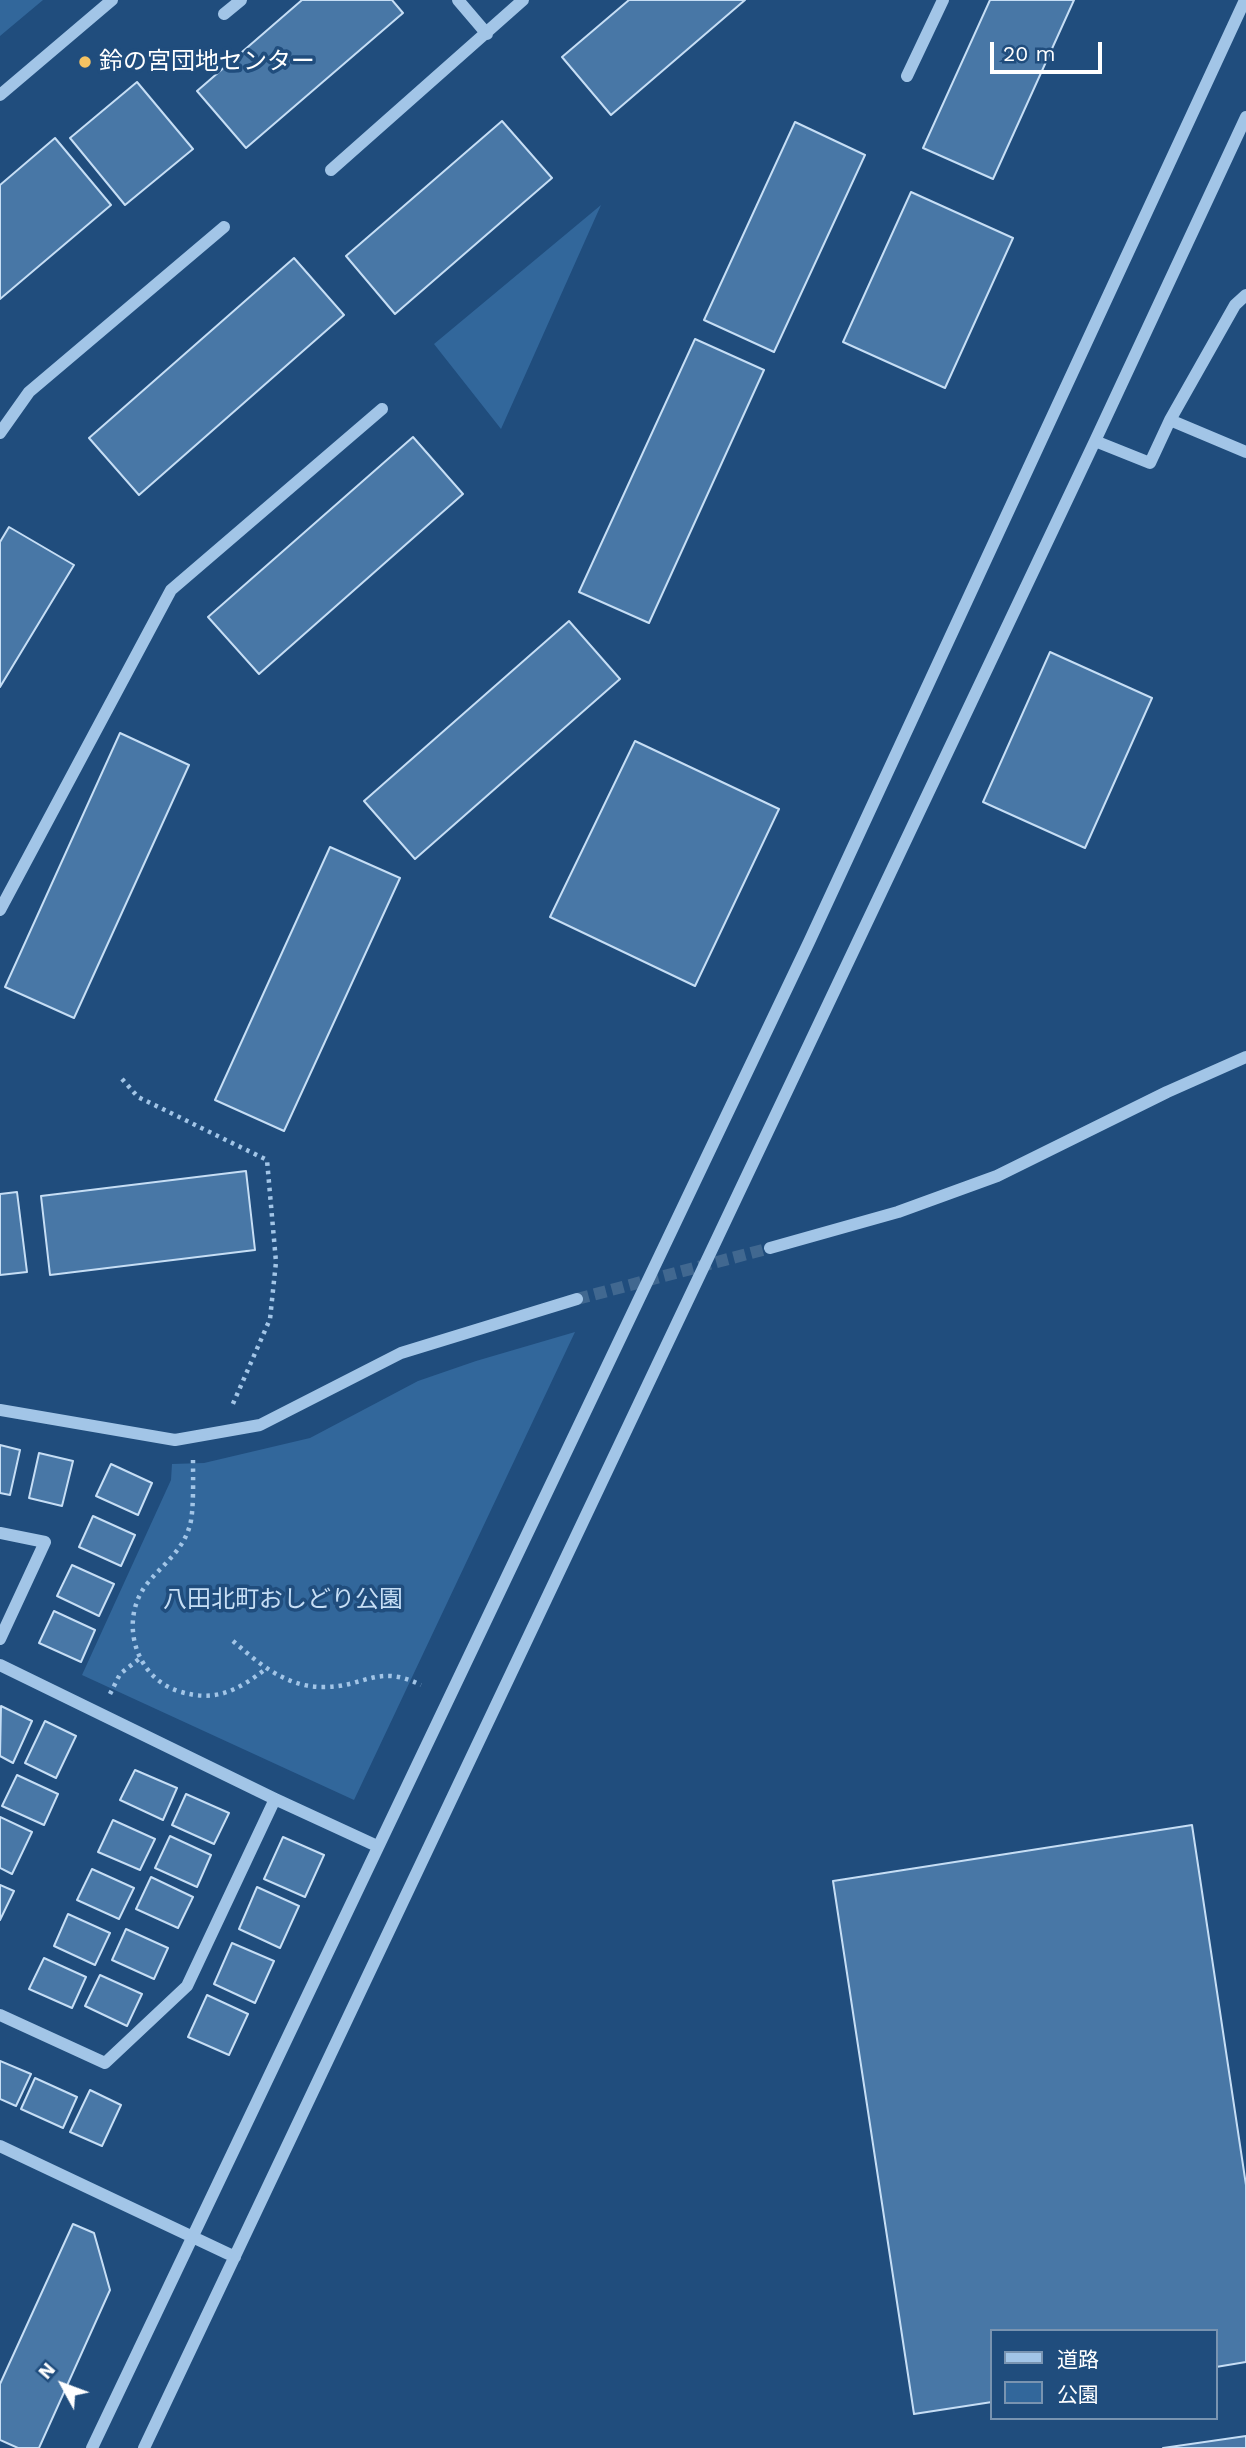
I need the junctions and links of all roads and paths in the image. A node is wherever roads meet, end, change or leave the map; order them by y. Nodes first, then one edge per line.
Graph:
1 (112, 0) edge
2 (241, 0) edge
3 (458, 0) edge
4 (523, 0) edge
5 (943, 0) edge
6 (1245, 0) edge
7 (224, 14) dead end
8 (487, 34) junction
9 (907, 76) dead end
10 (0, 95) edge
11 (1246, 117) edge
12 (331, 170) dead end
13 (224, 227) dead end
14 (1246, 295) edge
15 (382, 409) dead end
16 (1170, 420) junction
17 (0, 433) edge
18 (1095, 442) junction
19 (1246, 452) edge
20 (0, 910) edge
21 (1246, 1057) edge
22 (122, 1079) dead end
23 (770, 1248) tunnel mouth
24 (577, 1299) tunnel mouth
25 (235, 1398) dead end
26 (0, 1410) edge
27 (192, 1456) dead end
28 (0, 1533) edge
29 (0, 1639) edge
30 (233, 1641) dead end
31 (139, 1659) junction
32 (0, 1665) edge
33 (267, 1668) junction
34 (421, 1685) dead end
35 (109, 1698) dead end
36 (275, 1800) junction
37 (377, 1846) junction
38 (0, 2015) edge
39 (0, 2146) edge
40 (191, 2237) junction
41 (235, 2257) junction
42 (92, 2448) edge
43 (144, 2448) edge

1 - 10 street
2 - 7 street
3 - 8 street
4 - 8 street
5 - 9 street
6 - 37 street
8 - 12 street
11 - 18 street
13 - 17 street
14 - 16 street
15 - 20 street
16 - 18 street
16 - 19 street
18 - 41 street
21 - 23 street
22 - 25 path
24 - 26 street
27 - 31 path
28 - 29 street
30 - 33 path
31 - 33 path
31 - 35 path
32 - 36 street
33 - 34 path
36 - 37 street
36 - 38 street
37 - 40 street
39 - 40 street
40 - 41 street
40 - 42 street
41 - 43 street

